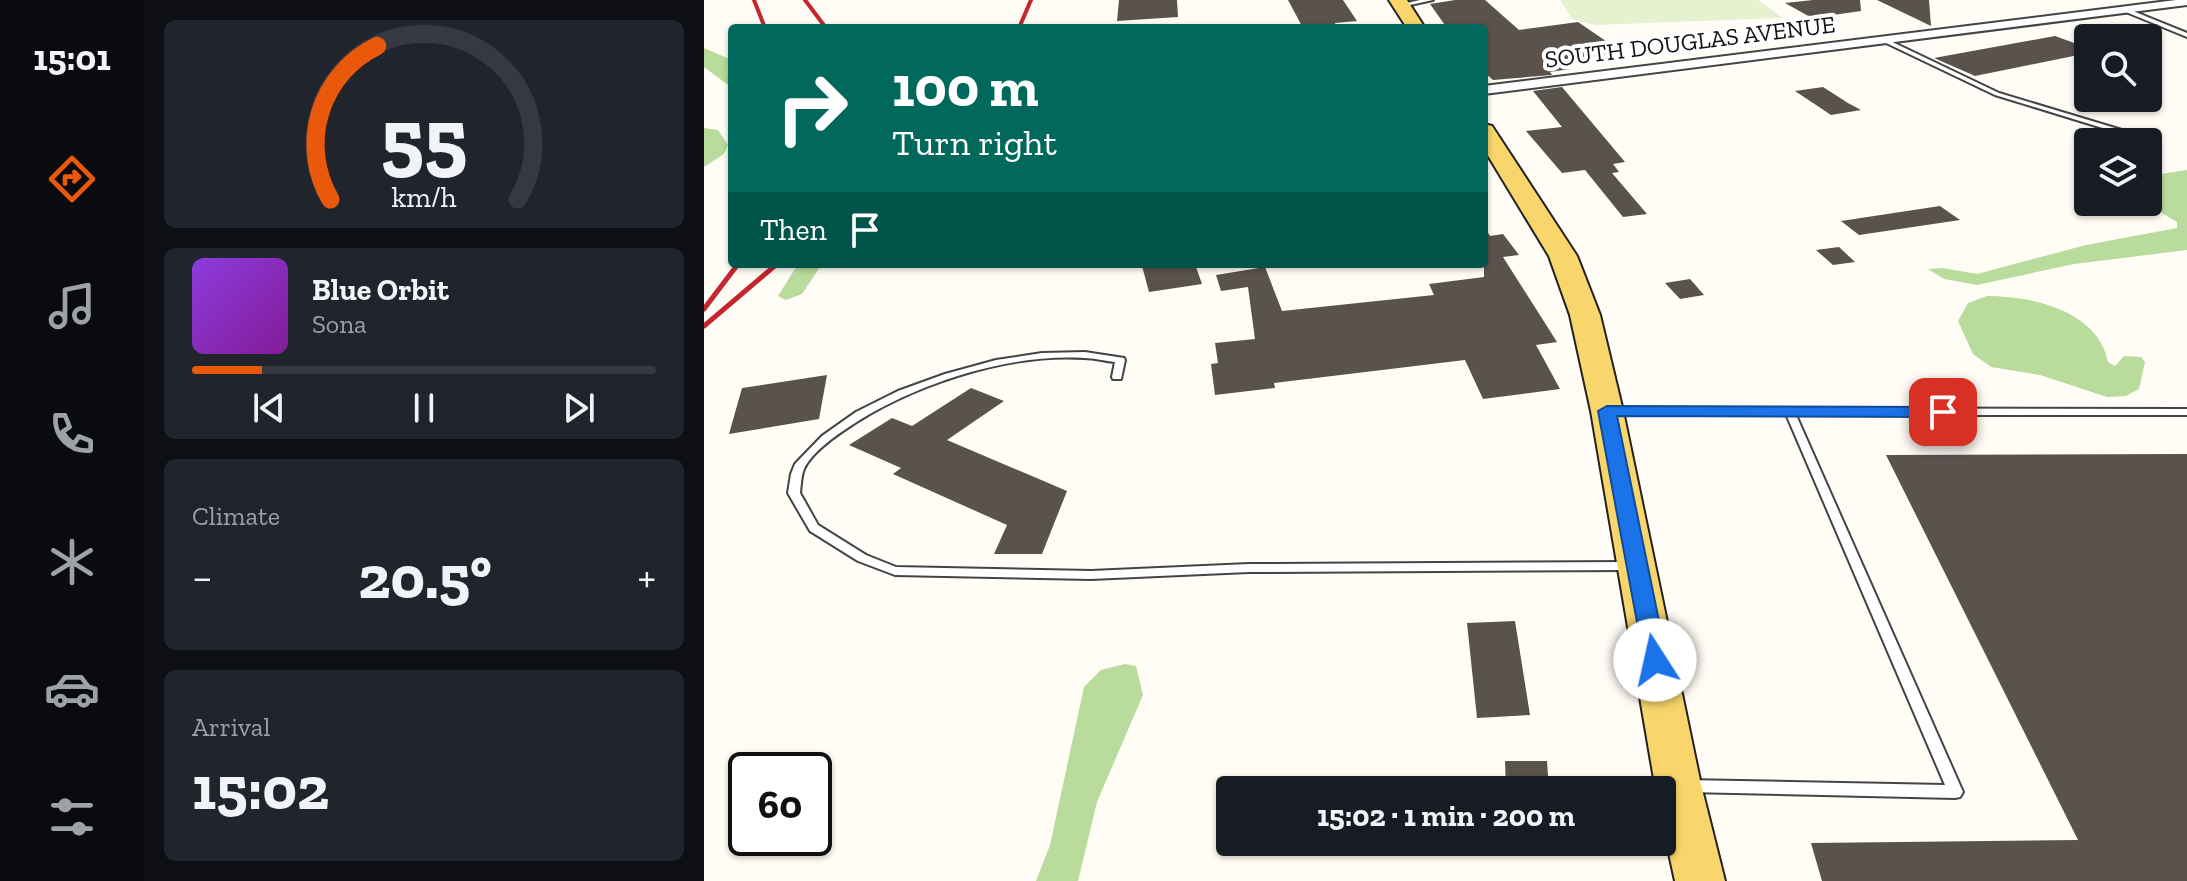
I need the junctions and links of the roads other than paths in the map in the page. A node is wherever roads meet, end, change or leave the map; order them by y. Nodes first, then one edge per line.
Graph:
1 (1430, 0) edge
2 (1400, 2) edge
3 (2187, 2) edge
4 (2123, 9) junction
5 (1414, 24) edge
6 (2187, 35) edge
7 (1884, 40) junction
8 (1488, 90) edge
9 (2111, 128) edge
10 (1488, 137) edge
11 (1117, 377) dead end
12 (1607, 411) junction
13 (1790, 412) junction
14 (2187, 412) edge
15 (1638, 566) junction
16 (1678, 785) junction
17 (1700, 881) edge

1 - 2 lane
2 - 5 main road
3 - 4 street, SOUTH DOUGLAS AVENUE
4 - 6 lane
4 - 7 street, SOUTH DOUGLAS AVENUE
7 - 8 street, SOUTH DOUGLAS AVENUE
7 - 9 lane
10 - 12 main road
11 - 15 lane
12 - 13 lane
12 - 15 main road
13 - 14 lane
13 - 16 lane
15 - 16 main road
16 - 17 main road

